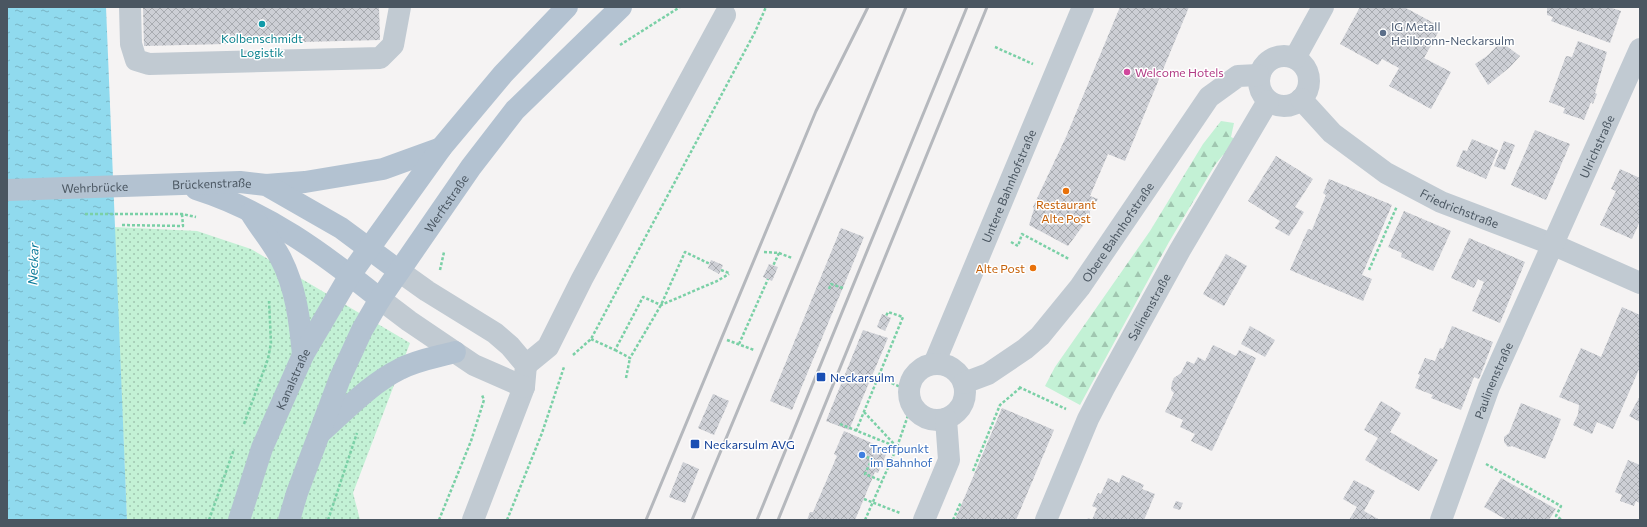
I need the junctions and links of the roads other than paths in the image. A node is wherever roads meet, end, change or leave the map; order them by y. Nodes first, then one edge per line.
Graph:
1 (130, 7) edge
2 (400, 7) edge
3 (568, 7) edge
4 (621, 7) edge
5 (1083, 7) edge
6 (1323, 7) edge
7 (725, 14) dead end
8 (1640, 49) edge
9 (1296, 58) junction
10 (1258, 75) junction
11 (1301, 99) junction
12 (1268, 101) junction
13 (441, 148) junction
14 (182, 184) junction
15 (266, 185) junction
16 (7, 190) edge
17 (248, 209) junction
18 (1554, 245) junction
19 (368, 248) junction
20 (399, 271) junction
21 (350, 275) junction
22 (1640, 283) edge
23 (380, 299) junction
24 (455, 352) junction
25 (303, 355) junction
26 (934, 364) junction
27 (526, 365) junction
28 (964, 383) junction
29 (524, 387) junction
30 (946, 419) junction
31 (318, 436) junction
32 (239, 520) edge
33 (289, 520) edge
34 (473, 520) edge
35 (924, 520) edge
36 (1046, 520) edge
37 (1441, 520) edge

1 - 2 street
3 - 13 main road
4 - 20 main road, Werftstraße
5 - 26 street, Untere Bahnhofstraße
6 - 9 street
7 - 27 street
8 - 18 street, Ulrichstraße
9 - 10 street
9 - 11 street
10 - 12 street
10 - 28 street, Obere Bahnhofstraße
11 - 12 street
11 - 18 street, Friedrichstraße
12 - 36 street, Salinenstraße
13 - 15 main road
13 - 19 main road
14 - 15 main road, Brückenstraße
14 - 16 main road, Wehrbrücke
14 - 17 main road, Brückenstraße
15 - 19 main road, Brückenstraße
17 - 21 main road, Brückenstraße
17 - 25 main road
18 - 22 street, Friedrichstraße
18 - 37 street, Paulinenstraße
19 - 20 main road, Brückenstraße
19 - 21 main road, Kanalstraße
20 - 23 main road
20 - 27 street
21 - 23 main road, Brückenstraße
21 - 25 main road, Kanalstraße
23 - 24 street
23 - 31 main road
24 - 29 street
24 - 31 main road
25 - 32 main road, Kanalstraße
26 - 28 street
26 - 30 street
27 - 29 street
28 - 30 street
29 - 34 street
30 - 35 street
31 - 33 main road

